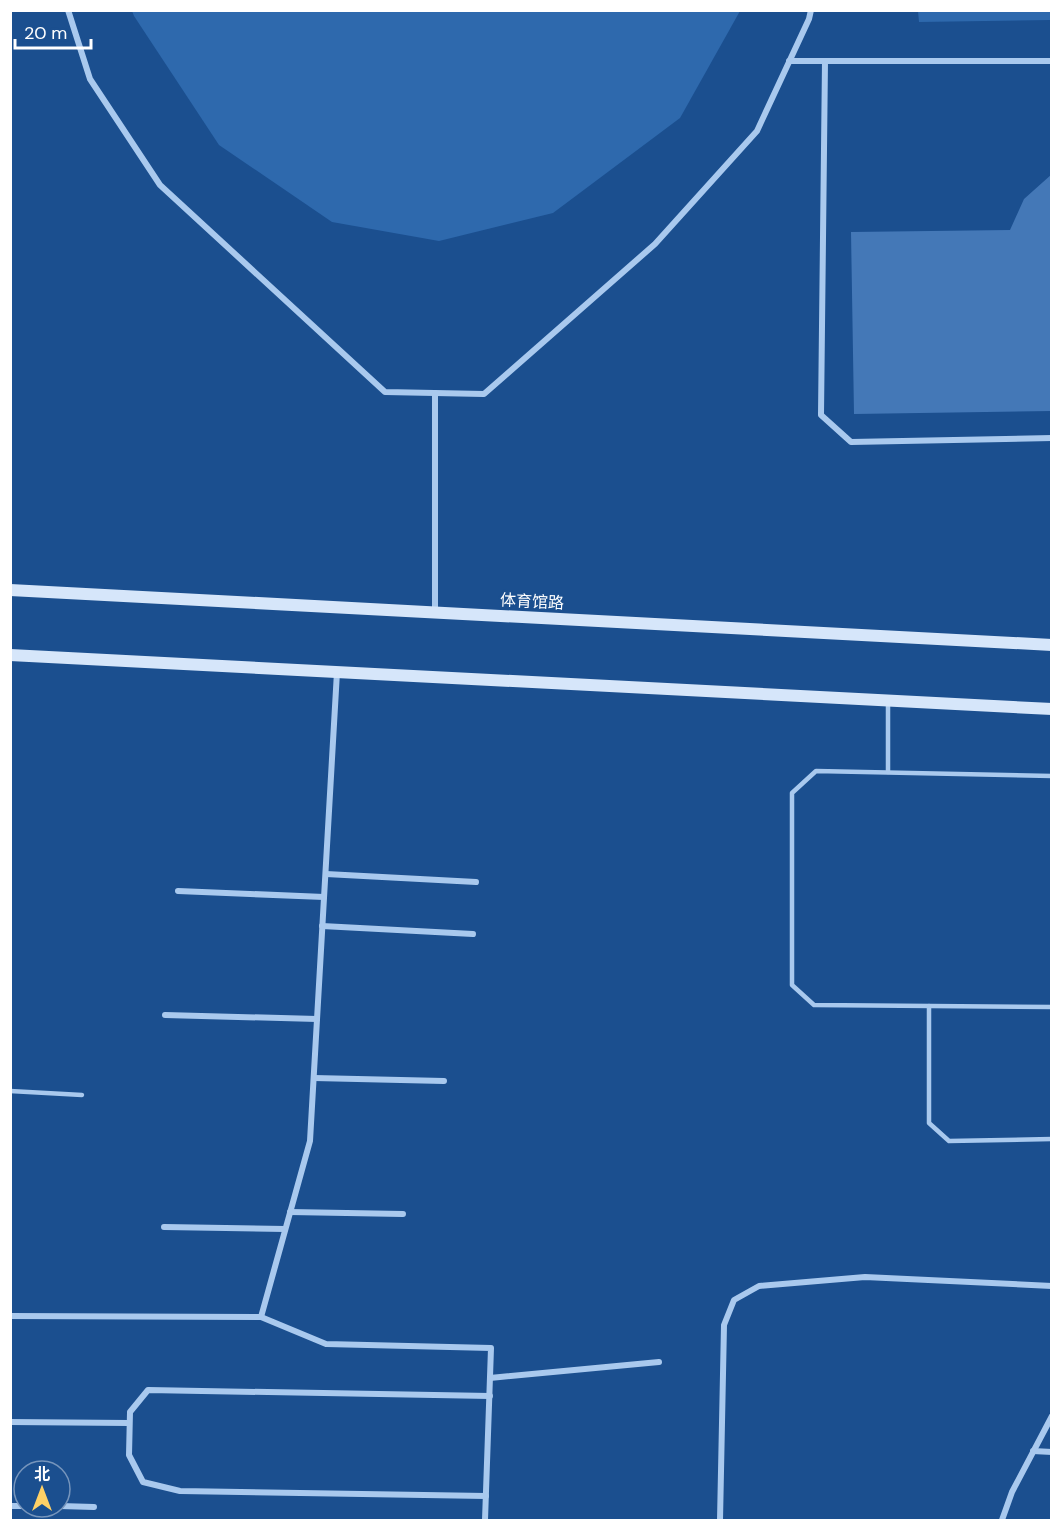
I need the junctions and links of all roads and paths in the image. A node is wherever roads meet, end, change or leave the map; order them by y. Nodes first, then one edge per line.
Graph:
1 (68, 10) edge
2 (811, 10) edge
3 (1052, 61) edge
4 (789, 62) junction
5 (825, 62) junction
6 (435, 393) junction
7 (1052, 438) edge
8 (10, 590) edge
9 (435, 613) junction
10 (1052, 645) edge
11 (10, 655) edge
12 (337, 672) junction
13 (888, 701) junction
14 (1052, 709) edge
15 (888, 772) junction
16 (1052, 776) edge
17 (326, 874) junction
18 (476, 882) dead end
19 (178, 891) dead end
20 (324, 897) junction
21 (322, 926) junction
22 (473, 934) dead end
23 (929, 1006) junction
24 (1052, 1007) edge
25 (165, 1015) dead end
26 (317, 1019) junction
27 (314, 1078) junction
28 (444, 1081) dead end
29 (10, 1091) edge
30 (82, 1095) dead end
31 (1052, 1139) edge
32 (290, 1212) junction
33 (403, 1214) dead end
34 (164, 1227) dead end
35 (285, 1229) junction
36 (1052, 1286) edge
37 (10, 1316) edge
38 (261, 1317) junction
39 (659, 1362) dead end
40 (490, 1378) junction
41 (490, 1396) junction
42 (1050, 1420) edge
43 (10, 1422) edge
44 (129, 1423) junction
45 (1034, 1451) junction
46 (1052, 1452) edge
47 (486, 1496) junction
48 (72, 1506) edge
49 (94, 1507) dead end
50 (485, 1521) edge
51 (720, 1521) edge
52 (1002, 1521) edge

1 - 6 street
2 - 4 street
3 - 5 street
4 - 5 street
4 - 6 street
5 - 7 street
6 - 9 street
8 - 9 main road, 体育馆路
9 - 10 main road, 体育馆路
11 - 12 main road
12 - 13 main road
12 - 17 street
13 - 14 main road
13 - 15 lane
15 - 16 lane
15 - 23 lane
17 - 18 street
17 - 20 street
19 - 20 street
20 - 21 street
21 - 22 street
21 - 26 street
23 - 24 lane
23 - 31 lane
25 - 26 street
26 - 27 street
27 - 28 street
27 - 32 street
29 - 30 lane
32 - 33 street
32 - 35 street
34 - 35 street
35 - 38 street
36 - 51 street
37 - 38 street
38 - 40 street
39 - 40 street
40 - 41 street
41 - 44 street
41 - 47 street
42 - 45 street
43 - 44 street
44 - 47 street
45 - 46 street
45 - 52 street
47 - 50 street
48 - 49 street

